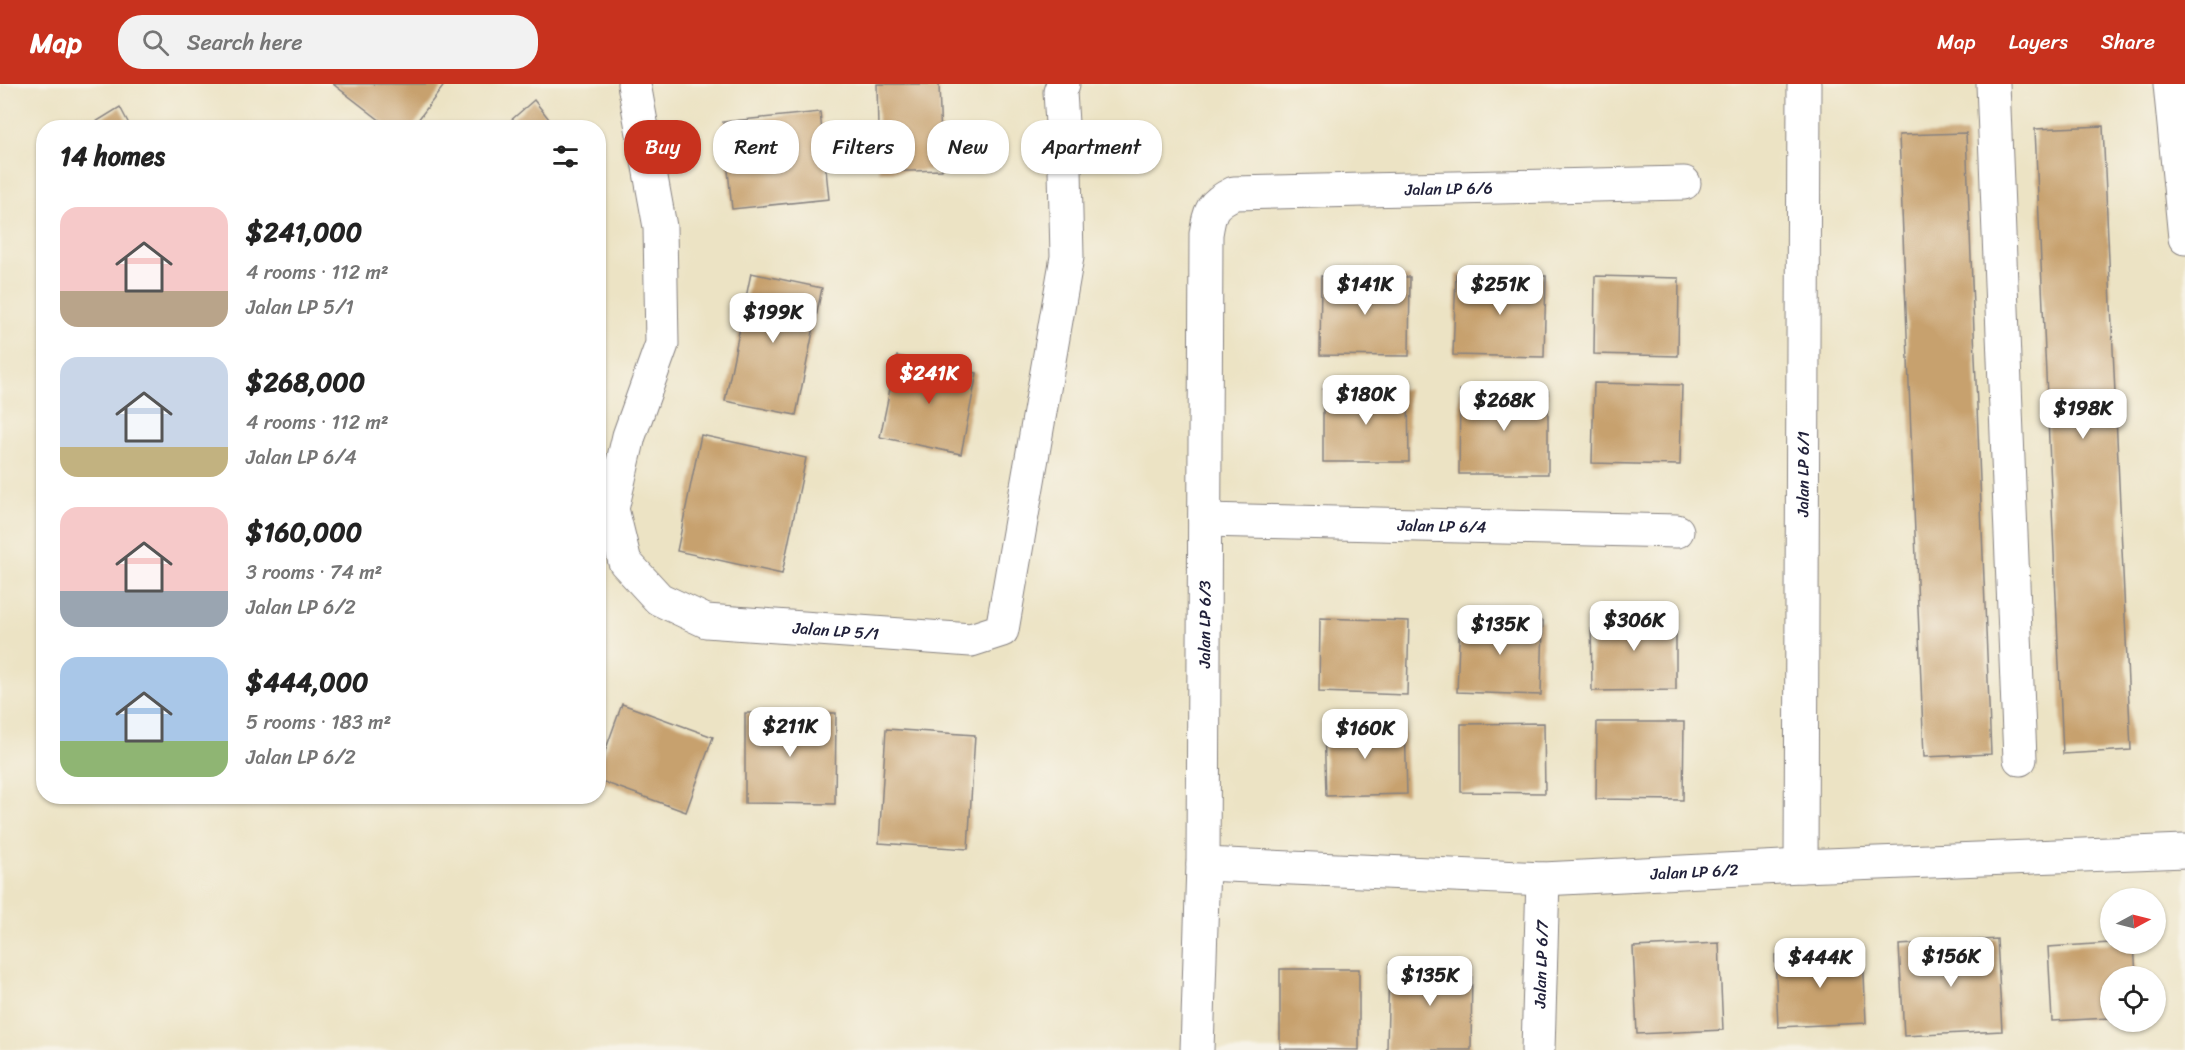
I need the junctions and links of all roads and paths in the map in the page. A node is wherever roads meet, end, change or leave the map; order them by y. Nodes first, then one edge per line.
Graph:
1 (634, 84) edge
2 (1063, 84) edge
3 (1804, 84) edge
4 (1993, 84) edge
5 (2170, 84) edge
6 (1684, 183) dead end
7 (1217, 201) joint
8 (2185, 238) edge
9 (1205, 520) junction
10 (1677, 531) dead end
11 (2020, 759) dead end
12 (2185, 851) edge
13 (1203, 864) junction
14 (1801, 866) junction
15 (1543, 879) junction
16 (1197, 1050) edge
17 (1538, 1050) edge

1 - 2 street, Jalan LP 5/1
3 - 14 street, Jalan LP 6/1
4 - 11 street
5 - 8 street
6 - 7 street, Jalan LP 6/6
7 - 9 street, Jalan LP 6/3
9 - 10 street, Jalan LP 6/4
9 - 13 street, Jalan LP 6/3
12 - 14 street, Jalan LP 6/2
13 - 15 street, Jalan LP 6/2
13 - 16 street, Jalan LP 6/3
14 - 15 street, Jalan LP 6/2
15 - 17 street, Jalan LP 6/7

